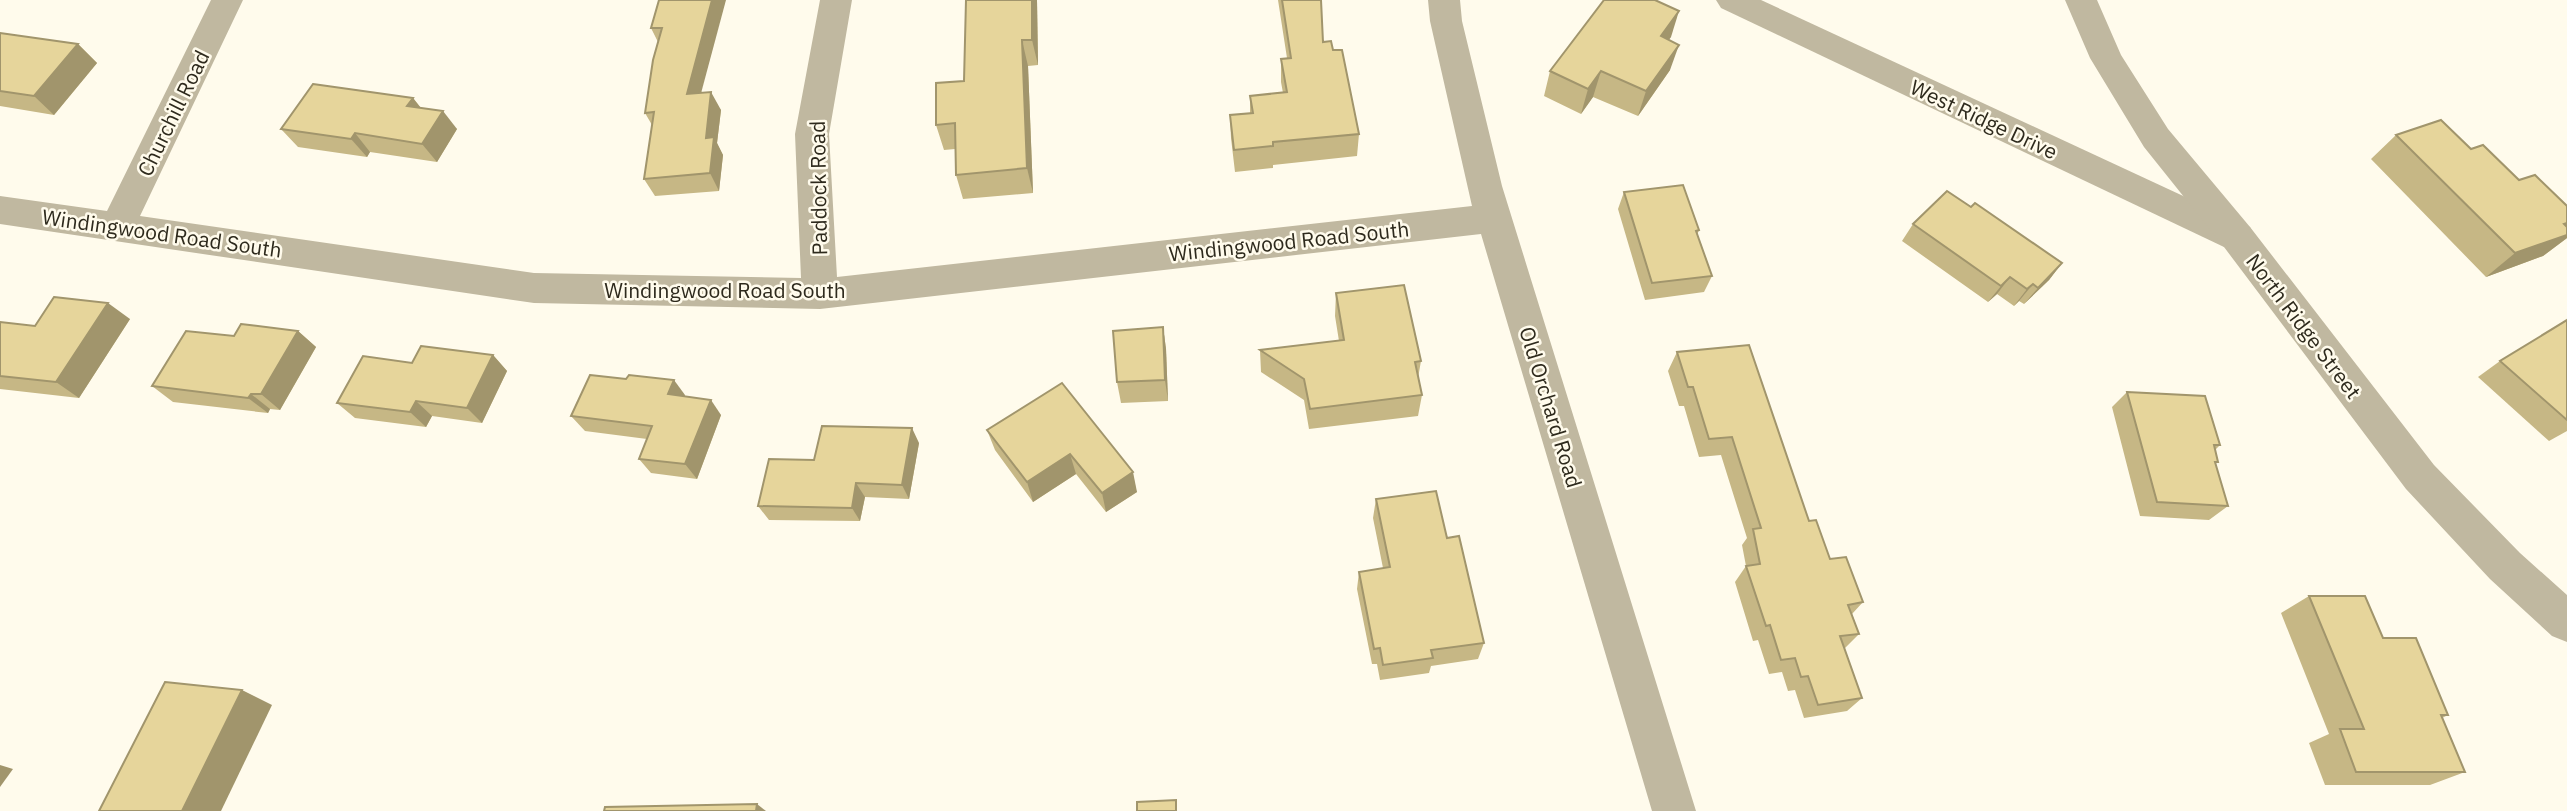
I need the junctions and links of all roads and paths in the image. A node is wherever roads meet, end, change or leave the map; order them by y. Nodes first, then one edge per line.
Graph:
1 (228, 0) edge
2 (836, 0) edge
3 (1444, 0) edge
4 (1732, 0) edge
5 (2081, 0) edge
6 (0, 210) edge
7 (1493, 218) junction
8 (118, 225) junction
9 (2237, 237) junction
10 (820, 294) junction
11 (2567, 622) edge
12 (1674, 811) edge

1 - 8 street, Churchill Road
2 - 10 street, Paddock Road
3 - 7 street, Old Orchard Road
4 - 9 street, West Ridge Drive
5 - 9 street, North Ridge Street
6 - 8 street, Windingwood Road South
7 - 10 street, Windingwood Road South
7 - 12 street, Old Orchard Road
8 - 10 street, Windingwood Road South
9 - 11 street, North Ridge Street

